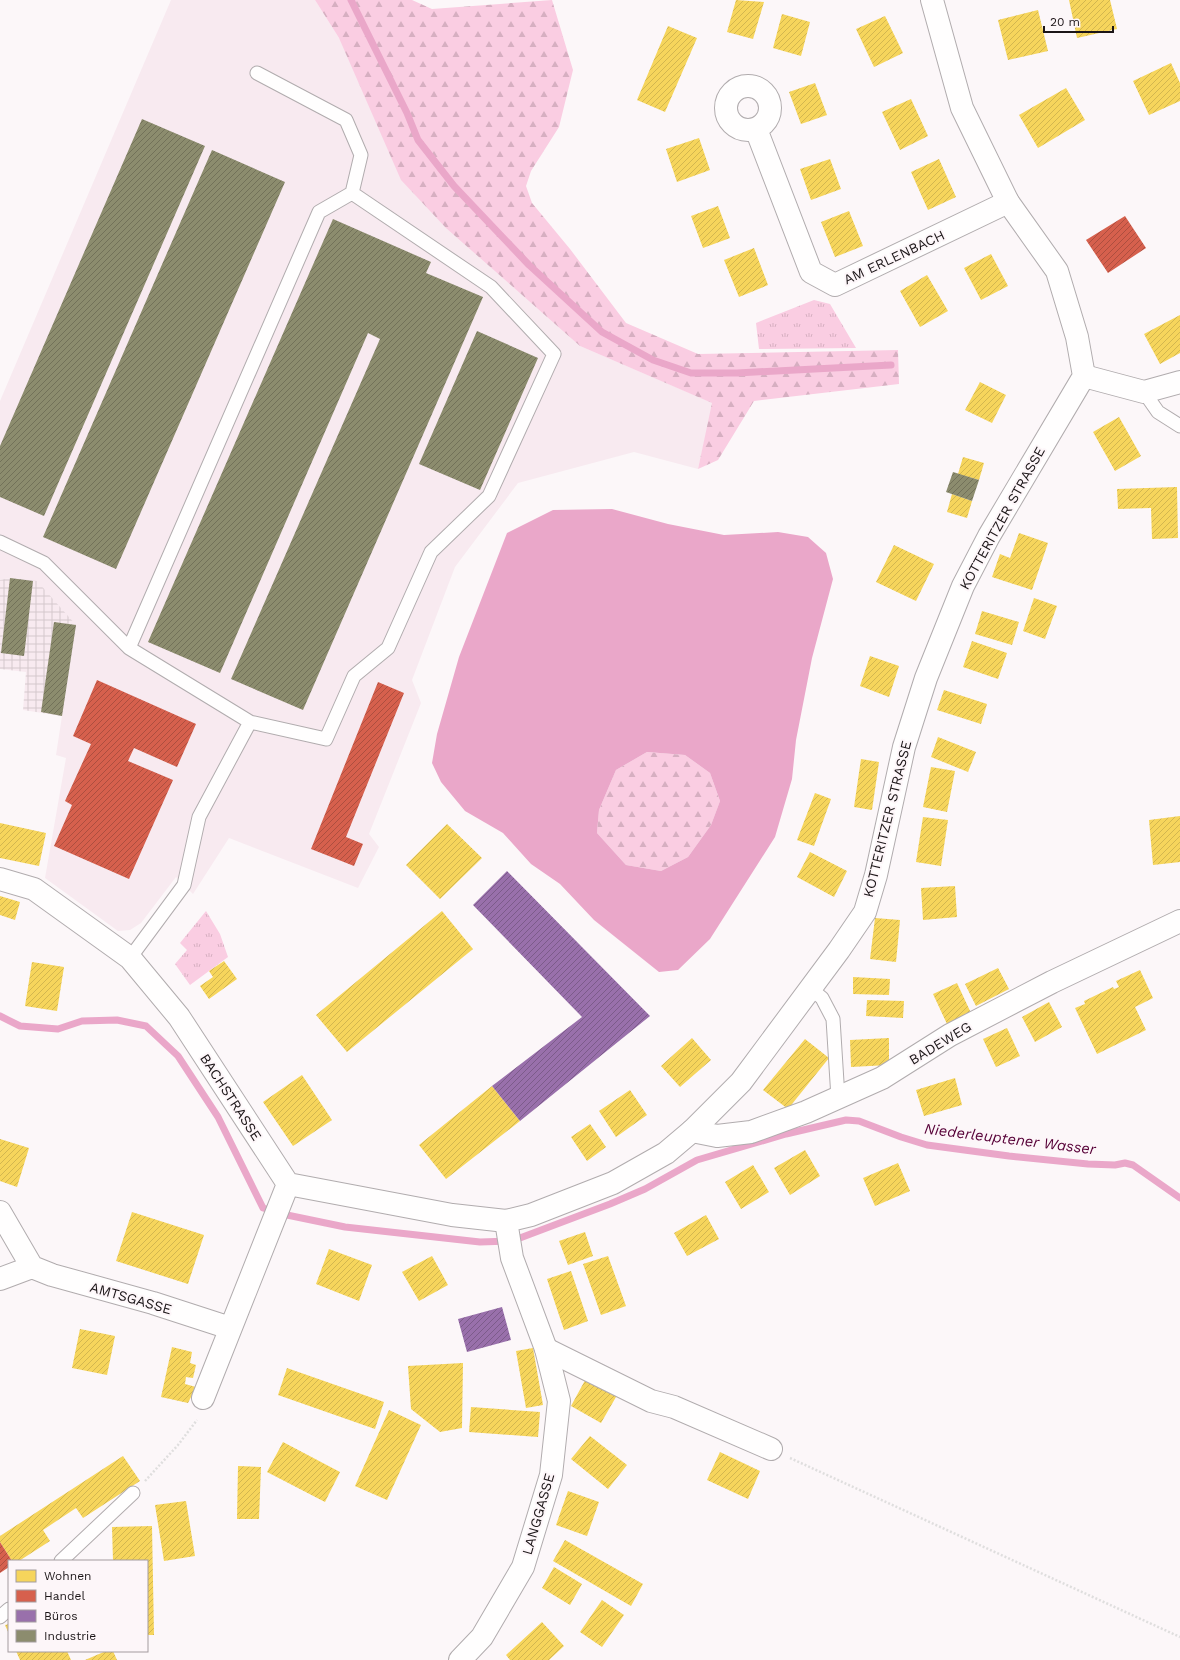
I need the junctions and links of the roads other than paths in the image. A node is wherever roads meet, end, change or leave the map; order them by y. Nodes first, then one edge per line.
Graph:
1 (932, 0) edge
2 (257, 73) dead end
3 (756, 129) dead end
4 (352, 194) junction
5 (1008, 202) junction
6 (1084, 376) junction
7 (1180, 382) edge
8 (1144, 392) junction
9 (1180, 426) edge
10 (0, 542) edge
11 (129, 648) junction
12 (250, 722) junction
13 (0, 879) edge
14 (1180, 921) edge
15 (130, 958) junction
16 (811, 989) junction
17 (838, 1098) junction
18 (692, 1132) junction
19 (280, 1202) junction
20 (0, 1212) edge
21 (509, 1234) junction
22 (32, 1267) junction
23 (0, 1279) edge
24 (230, 1328) junction
25 (546, 1349) junction
26 (203, 1398) road end
27 (772, 1449) road end
28 (134, 1493) road end
29 (62, 1560) edge
30 (8, 1610) edge
31 (0, 1617) edge
32 (460, 1660) edge

1 - 5 street
2 - 4 lane
3 - 5 street, AM ERLENBACH
4 - 11 lane
4 - 12 lane
5 - 6 street
6 - 8 street
6 - 16 street, KOTTERITZER STRASSE
7 - 8 street
8 - 9 lane
10 - 11 lane
11 - 12 lane
12 - 15 lane
13 - 15 street, BACHSTRASSE
14 - 17 street, BADEWEG
15 - 19 street, BACHSTRASSE
16 - 17 lane
16 - 18 street, KOTTERITZER STRASSE
17 - 18 street, BADEWEG
18 - 21 street, KOTTERITZER STRASSE
19 - 21 street
19 - 24 street
20 - 22 street
21 - 25 street, LANGGASSE
22 - 23 street
22 - 24 street, AMTSGASSE
24 - 26 street
25 - 27 street
25 - 32 street, LANGGASSE
28 - 29 lane
30 - 31 lane

